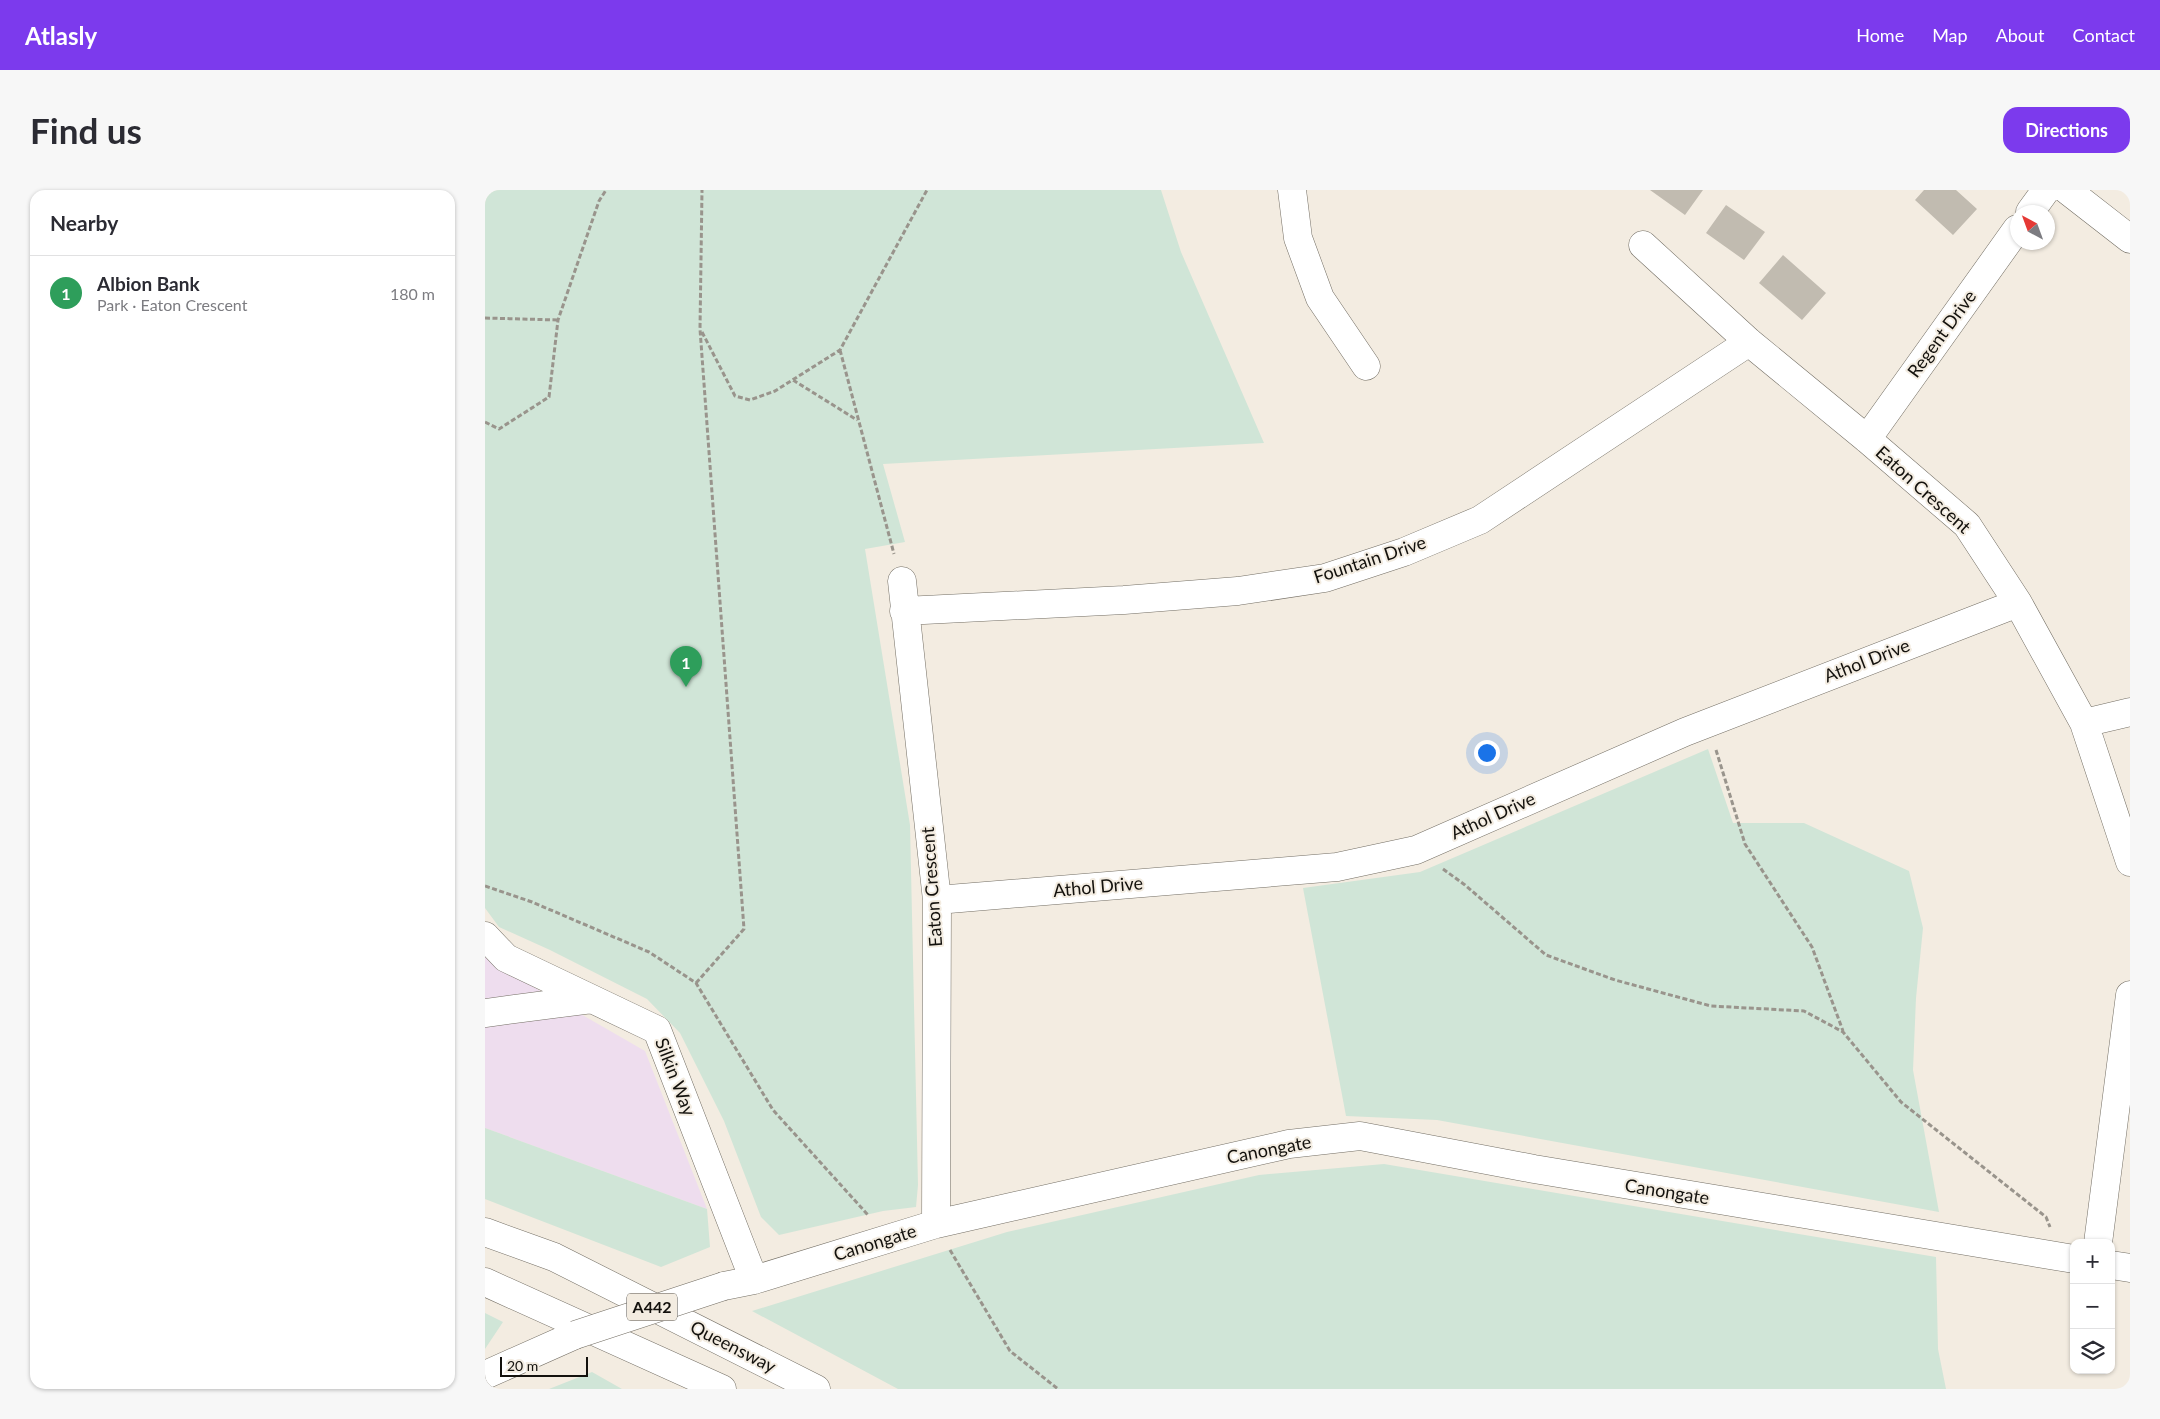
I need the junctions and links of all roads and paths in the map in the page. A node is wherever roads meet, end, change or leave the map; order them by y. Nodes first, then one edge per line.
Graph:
1 (606, 190) edge
2 (702, 190) edge
3 (927, 190) edge
4 (1292, 190) edge
5 (2046, 190) edge
6 (2067, 190) edge
7 (2035, 205) edge
8 (2010, 239) edge
9 (2130, 239) edge
10 (1643, 244) dead end
11 (485, 318) edge
12 (558, 320) junction
13 (700, 329) junction
14 (1749, 342) junction
15 (840, 350) junction
16 (1366, 366) dead end
17 (793, 380) junction
18 (858, 420) junction
19 (485, 422) edge
20 (1867, 439) junction
21 (901, 581) joint
22 (2018, 603) junction
23 (904, 611) junction
24 (2130, 712) edge
25 (1708, 723) junction
26 (2084, 723) junction
27 (1416, 850) junction
28 (2130, 862) edge
29 (485, 886) edge
30 (937, 900) junction
31 (485, 936) edge
32 (696, 983) junction
33 (2130, 995) edge
34 (591, 999) junction
35 (485, 1013) edge
36 (1843, 1032) junction
37 (936, 1224) junction
38 (485, 1232) edge
39 (890, 1239) junction
40 (2099, 1239) edge
41 (2069, 1258) edge
42 (2115, 1266) edge
43 (2130, 1268) edge
44 (753, 1280) junction
45 (485, 1282) edge
46 (485, 1375) edge
47 (722, 1389) edge
48 (816, 1389) edge
49 (1058, 1389) edge

1 - 12 path
2 - 13 path
3 - 15 path
4 - 16 main road
5 - 7 main road
6 - 9 main road
8 - 20 main road, Regent Drive
10 - 14 main road, Eaton Crescent
11 - 12 path
12 - 19 path
13 - 17 path
13 - 32 path
14 - 20 main road, Eaton Crescent
14 - 23 main road, Fountain Drive
15 - 17 path
15 - 18 path
17 - 18 path
18 - 21 path
20 - 22 main road, Eaton Crescent
21 - 23 main road, Eaton Crescent
22 - 25 main road, Athol Drive
22 - 26 main road, Eaton Crescent
23 - 30 main road, Eaton Crescent
24 - 26 main road
25 - 27 main road, Athol Drive
25 - 36 path
26 - 28 main road, Eaton Crescent
27 - 30 main road, Athol Drive
27 - 36 path
29 - 32 path
30 - 37 main road, Eaton Crescent
31 - 34 main road, Silkin Way
32 - 39 path
33 - 40 main road
34 - 35 main road
34 - 44 main road, Silkin Way
36 - 41 path
37 - 39 main road, Canongate
37 - 41 main road, Canongate
37 - 49 path
38 - 48 main road, Queensway / A442
39 - 44 main road, Canongate
42 - 43 main road
44 - 46 main road, Canongate, bridge
45 - 47 main road, A442

